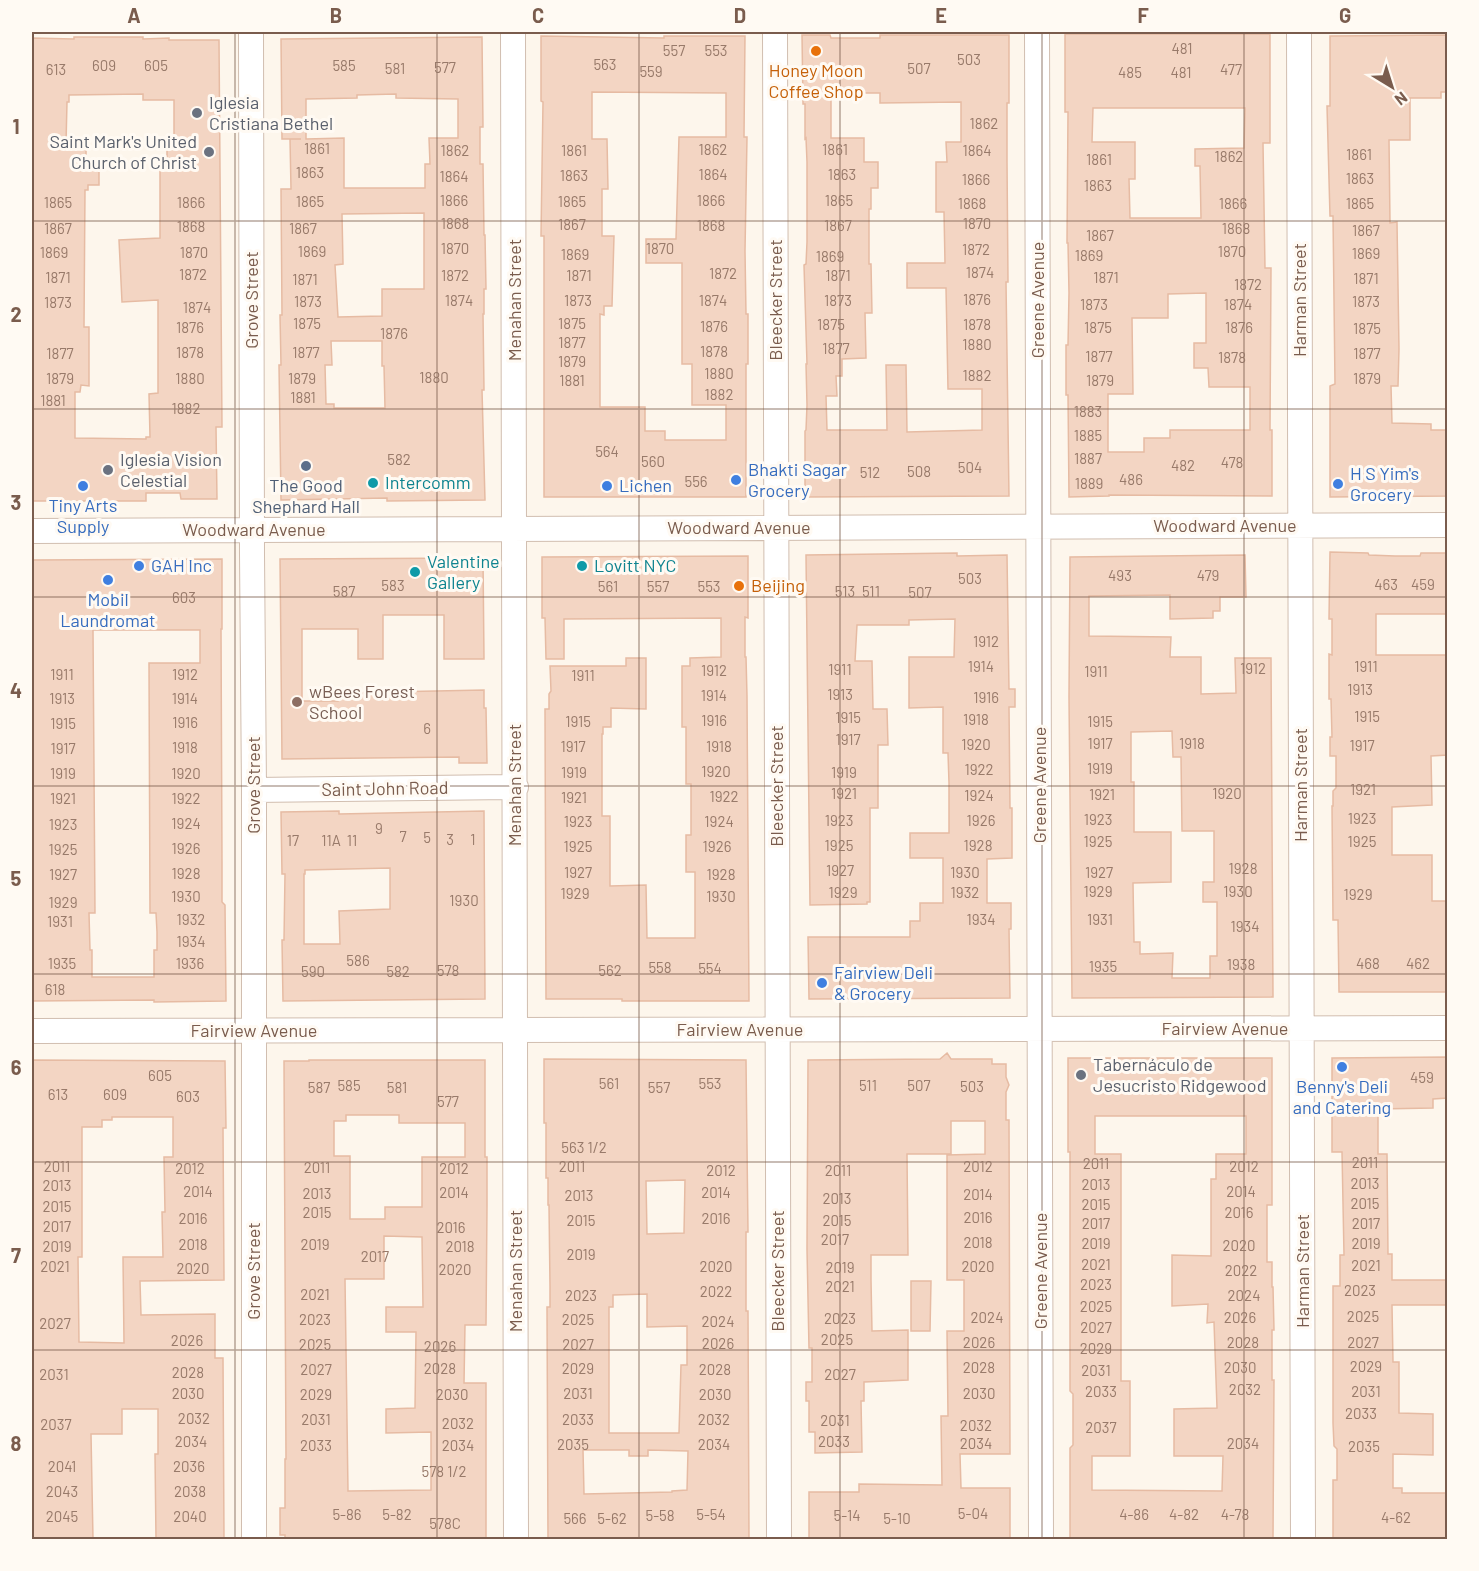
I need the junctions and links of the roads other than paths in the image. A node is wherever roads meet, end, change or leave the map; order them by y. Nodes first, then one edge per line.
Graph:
1 (251, 32) edge
2 (513, 32) edge
3 (775, 32) edge
4 (1037, 32) edge
5 (1299, 32) edge
6 (1300, 525) junction
7 (1448, 525) edge
8 (1039, 526) junction
9 (777, 528) junction
10 (515, 529) junction
11 (252, 530) junction
12 (32, 531) edge
13 (516, 787) junction
14 (254, 790) junction
15 (1302, 1028) junction
16 (1448, 1028) edge
17 (1041, 1029) junction
18 (254, 1030) junction
19 (778, 1030) junction
20 (32, 1031) edge
21 (516, 1031) junction
22 (254, 1539) edge
23 (516, 1539) edge
24 (779, 1539) edge
25 (1041, 1539) edge
26 (1303, 1539) edge

1 - 11 street, Grove Street
2 - 10 street, Menahan Street
3 - 9 street, Bleecker Street
4 - 8 street, Greene Avenue
5 - 6 street, Harman Street
6 - 7 street, Woodward Avenue
6 - 8 street, Woodward Avenue
6 - 15 street, Harman Street
8 - 9 street, Woodward Avenue
8 - 17 street, Greene Avenue
9 - 10 street, Woodward Avenue
9 - 19 street, Bleecker Street
10 - 11 street, Woodward Avenue
10 - 13 street, Menahan Street
11 - 12 street, Woodward Avenue
11 - 14 street, Grove Street
13 - 14 street, Saint John Road
13 - 21 street, Menahan Street
14 - 18 street, Grove Street
15 - 16 street, Fairview Avenue
15 - 17 street, Fairview Avenue
15 - 26 street, Harman Street
17 - 19 street, Fairview Avenue
17 - 25 street, Greene Avenue
18 - 20 street, Fairview Avenue
18 - 21 street, Fairview Avenue
18 - 22 street, Grove Street
19 - 21 street, Fairview Avenue
19 - 24 street, Bleecker Street
21 - 23 street, Menahan Street

